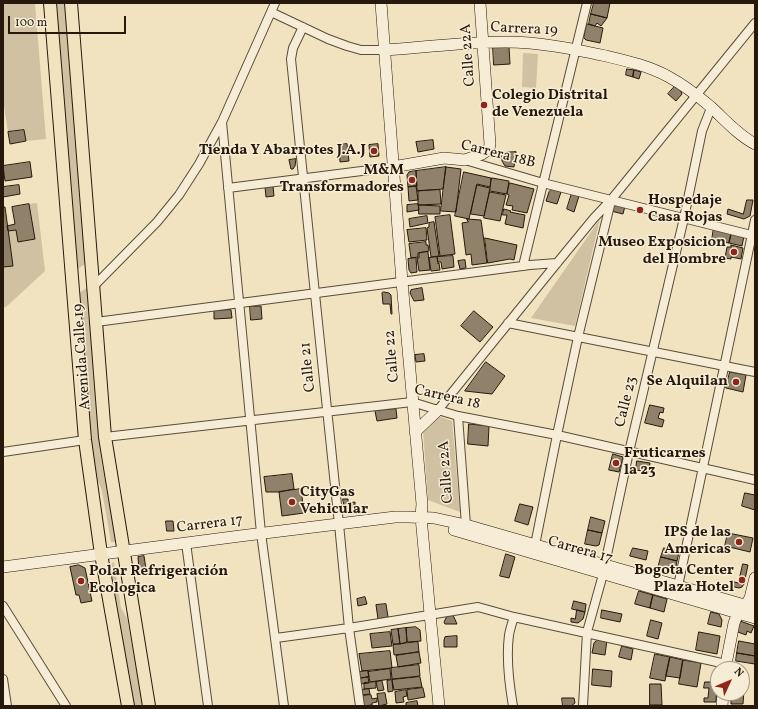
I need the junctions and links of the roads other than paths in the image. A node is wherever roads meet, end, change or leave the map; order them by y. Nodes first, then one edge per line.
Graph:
1 (50, 3) edge
2 (71, 3) edge
3 (275, 3) edge
4 (381, 3) edge
5 (480, 3) edge
6 (587, 3) edge
7 (271, 12) junction
8 (755, 23) edge
9 (303, 27) junction
10 (483, 43) junction
11 (576, 49) junction
12 (385, 50) junction
13 (696, 95) junction
14 (711, 108) junction
15 (222, 122) junction
16 (755, 144) edge
17 (465, 160) junction
18 (393, 167) junction
19 (303, 178) junction
20 (543, 183) junction
21 (228, 188) junction
22 (611, 200) junction
23 (684, 218) junction
24 (755, 220) edge
25 (754, 235) edge
26 (557, 263) junction
27 (526, 266) junction
28 (402, 282) junction
29 (93, 287) junction
30 (314, 294) junction
31 (239, 303) junction
32 (96, 322) junction
33 (508, 323) junction
34 (578, 337) junction
35 (653, 352) junction
36 (724, 367) junction
37 (755, 372) edge
38 (412, 402) junction
39 (438, 410) junction
40 (328, 411) junction
41 (458, 416) junction
42 (250, 420) junction
43 (415, 432) junction
44 (557, 435) junction
45 (105, 437) junction
46 (85, 440) junction
47 (3, 452) edge
48 (629, 452) junction
49 (703, 469) junction
50 (755, 480) edge
51 (421, 517) junction
52 (340, 524) junction
53 (466, 526) junction
54 (262, 533) junction
55 (186, 543) junction
56 (535, 545) junction
57 (123, 551) junction
58 (101, 554) junction
59 (3, 567) edge
60 (604, 569) junction
61 (755, 578) edge
62 (678, 586) junction
63 (3, 606) edge
64 (746, 609) edge
65 (430, 614) junction
66 (514, 617) junction
67 (755, 618) edge
68 (349, 628) junction
69 (587, 632) junction
70 (276, 638) junction
71 (726, 661) edge
72 (710, 662) edge
73 (3, 680) edge
74 (7, 706) edge
75 (66, 706) edge
76 (128, 706) edge
77 (149, 706) edge
78 (208, 706) edge
79 (284, 706) edge
80 (360, 706) edge
81 (439, 706) edge
82 (513, 706) edge
83 (582, 706) edge

1 - 46 main road, Avenida Calle 19
2 - 29 main road, Avenida Calle 19
3 - 7 street
4 - 12 street, Calle 22
5 - 10 street, Calle 22A
6 - 11 street
7 - 9 street, Carrera 19
7 - 15 street
8 - 13 street
9 - 12 street, Carrera 19
9 - 19 street, Calle 21
10 - 11 street, Carrera 19
10 - 12 street, Carrera 19
10 - 17 street, Calle 22A
11 - 13 street, Carrera 19
11 - 20 street
12 - 18 street, Calle 22
13 - 14 street, Carrera 19
13 - 22 street
14 - 16 street, Carrera 19
14 - 23 street, Calle 23
15 - 21 street
15 - 29 street
17 - 18 street, Carrera 18B
17 - 20 street, Carrera 18B
18 - 19 street, Carrera 18B
18 - 28 street, Calle 22
19 - 21 street, Carrera 18B
19 - 30 street, Calle 21
20 - 22 street, Carrera 18B
20 - 27 street
21 - 31 street
22 - 23 street, Carrera 18B
22 - 26 street
22 - 34 street
23 - 25 street, Carrera 18B
23 - 35 street, Calle 23
24 - 25 street
25 - 36 street
26 - 27 street
26 - 33 street
27 - 28 street
28 - 30 street
28 - 38 street, Calle 22
29 - 32 main road, Avenida Calle 19
30 - 31 street
30 - 40 street, Calle 21
31 - 32 street
31 - 42 street
32 - 45 main road, Avenida Calle 19
33 - 34 street
33 - 39 street
34 - 35 street
34 - 44 street
35 - 36 street
35 - 48 street, Calle 23
36 - 37 street
36 - 49 street
38 - 39 street, Carrera 18
38 - 40 street, Carrera 18
38 - 43 street, Calle 22
39 - 41 street, Carrera 18
39 - 43 street
40 - 42 street, Carrera 18
40 - 52 street, Calle 21
41 - 44 street, Carrera 18
41 - 53 street, Calle 22A
42 - 45 street, Carrera 18
42 - 54 street
43 - 51 street, Calle 22
44 - 48 street, Carrera 18
44 - 56 street
45 - 57 main road, Avenida Calle 19
46 - 47 street
46 - 58 main road, Avenida Calle 19
48 - 49 street, Carrera 18
48 - 60 street, Calle 23
49 - 50 street, Carrera 18
49 - 62 street
51 - 52 street, Carrera 17
51 - 53 street, Carrera 17
51 - 60 street, Carrera 17
51 - 65 street, Calle 22
52 - 54 street, Carrera 17
52 - 68 street, Calle 21
53 - 56 street, Carrera 17
54 - 55 street, Carrera 17
54 - 70 street
55 - 57 street, Carrera 17
55 - 78 street
56 - 60 street, Carrera 17
57 - 58 street, Carrera 17
57 - 77 main road, Avenida Calle 19
58 - 59 street, Carrera 17
58 - 76 main road, Avenida Calle 19
60 - 62 street, Carrera 17
60 - 64 street, Carrera 17
60 - 69 street, Calle 23
61 - 64 street
62 - 64 street, Carrera 17
63 - 75 street
64 - 67 street, Carrera 17
64 - 71 street
65 - 66 street
65 - 68 street
65 - 81 street, Calle 22
66 - 69 street
66 - 82 street
68 - 70 street
68 - 80 street, Calle 21
69 - 72 street
69 - 83 street, Calle 23
70 - 79 street
73 - 74 street

